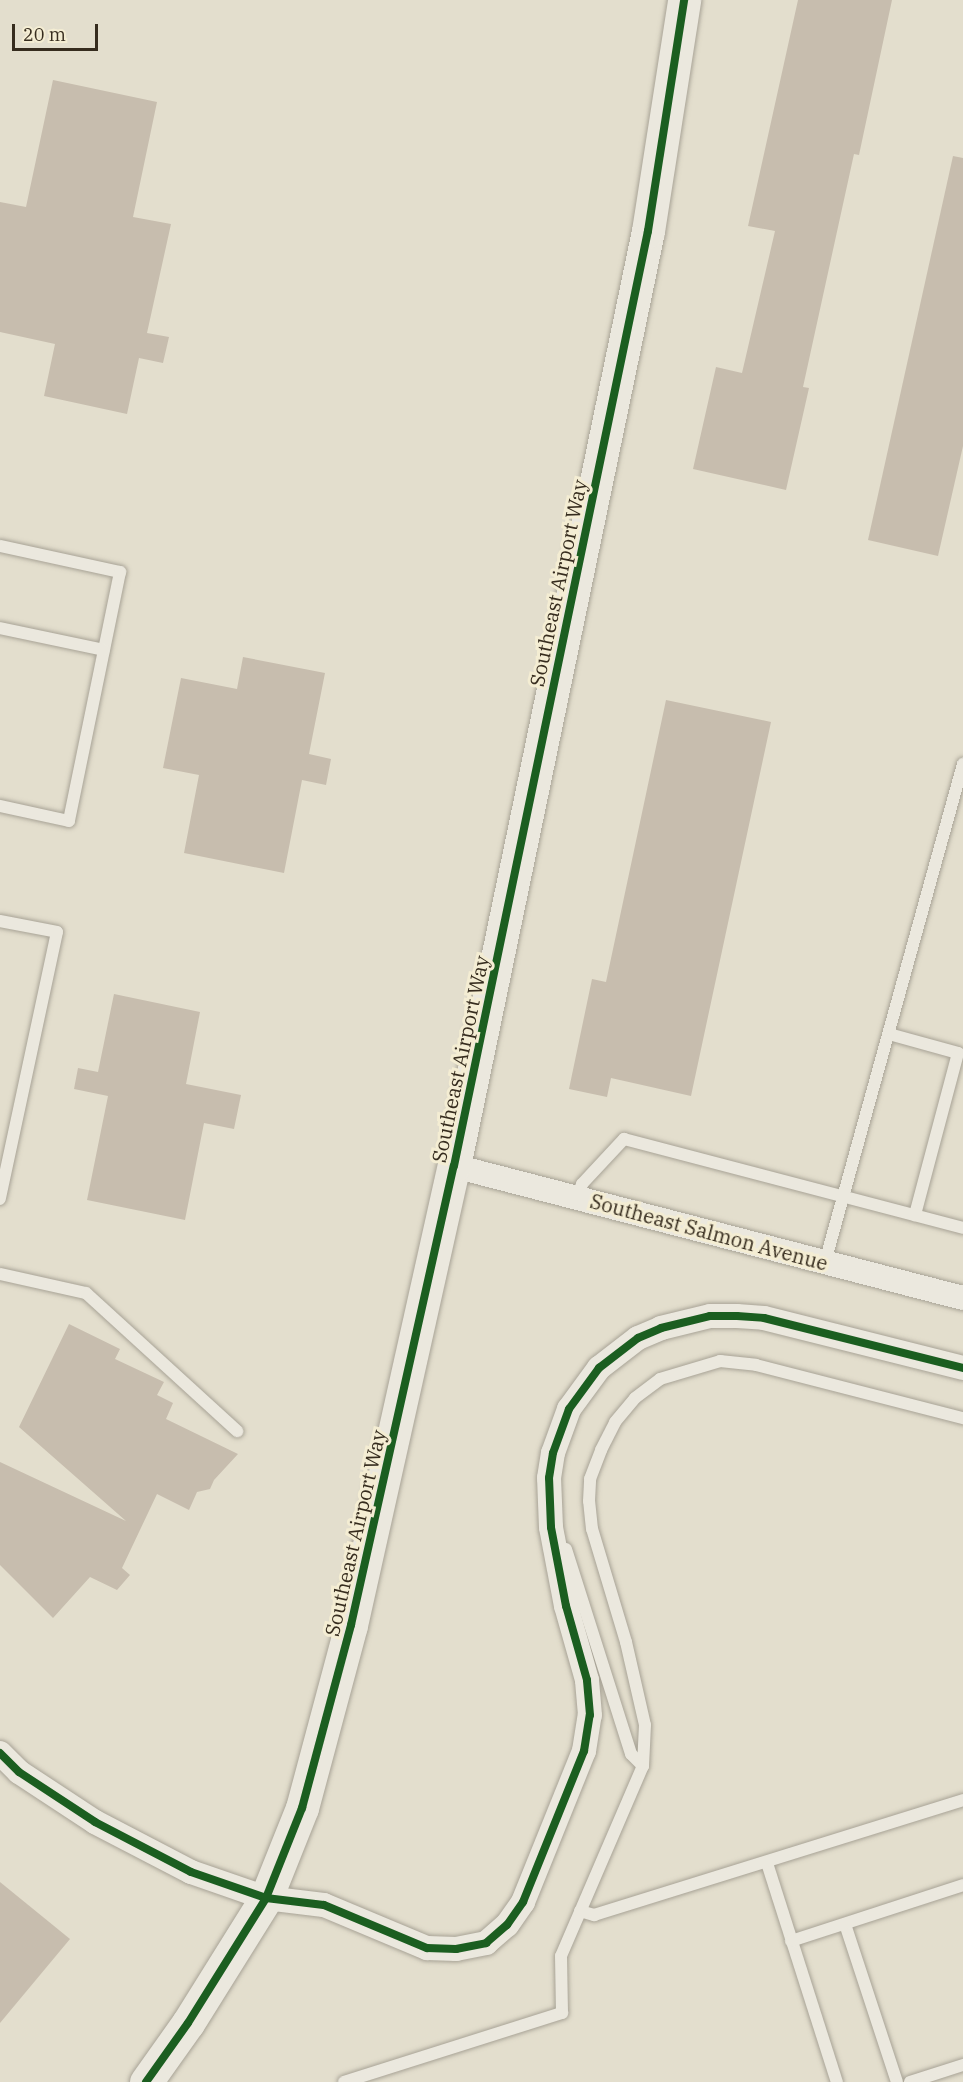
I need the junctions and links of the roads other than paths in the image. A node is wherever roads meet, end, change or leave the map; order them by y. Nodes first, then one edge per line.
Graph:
1 (684, 0) edge
2 (0, 546) edge
3 (0, 628) edge
4 (104, 650) junction
5 (963, 764) edge
6 (0, 806) edge
7 (0, 921) edge
8 (888, 1034) junction
9 (454, 1166) junction
10 (1, 1191) edge
11 (842, 1195) junction
12 (577, 1198) junction
13 (915, 1215) junction
14 (963, 1228) edge
15 (825, 1262) junction
16 (0, 1274) edge
17 (963, 1298) edge
18 (963, 1368) edge
19 (963, 1418) edge
20 (237, 1431) dead end
21 (550, 1527) junction
22 (0, 1753) edge
23 (643, 1766) junction
24 (963, 1800) edge
25 (767, 1863) junction
26 (963, 1885) edge
27 (266, 1898) junction
28 (580, 1911) junction
29 (845, 1923) junction
30 (791, 1941) junction
31 (963, 2065) edge
32 (147, 2082) edge
33 (344, 2082) edge
34 (837, 2082) edge
35 (897, 2082) edge
36 (910, 2082) edge

1 - 9 main road, Southeast Airport Way
2 - 4 lane
3 - 4 lane
4 - 6 lane
5 - 8 lane
7 - 10 lane
8 - 11 lane
8 - 13 lane
9 - 12 street, Southeast Salmon Avenue
9 - 27 main road, Southeast Airport Way
11 - 12 lane
11 - 13 lane
11 - 15 lane
12 - 15 street, Southeast Salmon Avenue
13 - 14 lane
15 - 17 street, Southeast Salmon Avenue
16 - 20 lane
18 - 21 street
19 - 23 lane
21 - 23 lane
21 - 27 street
22 - 27 street
23 - 28 lane
24 - 25 lane
25 - 28 lane
25 - 30 lane
26 - 29 lane
27 - 32 main road, Southeast Airport Way
28 - 33 lane
29 - 30 lane
29 - 35 lane
30 - 34 lane
31 - 36 lane

